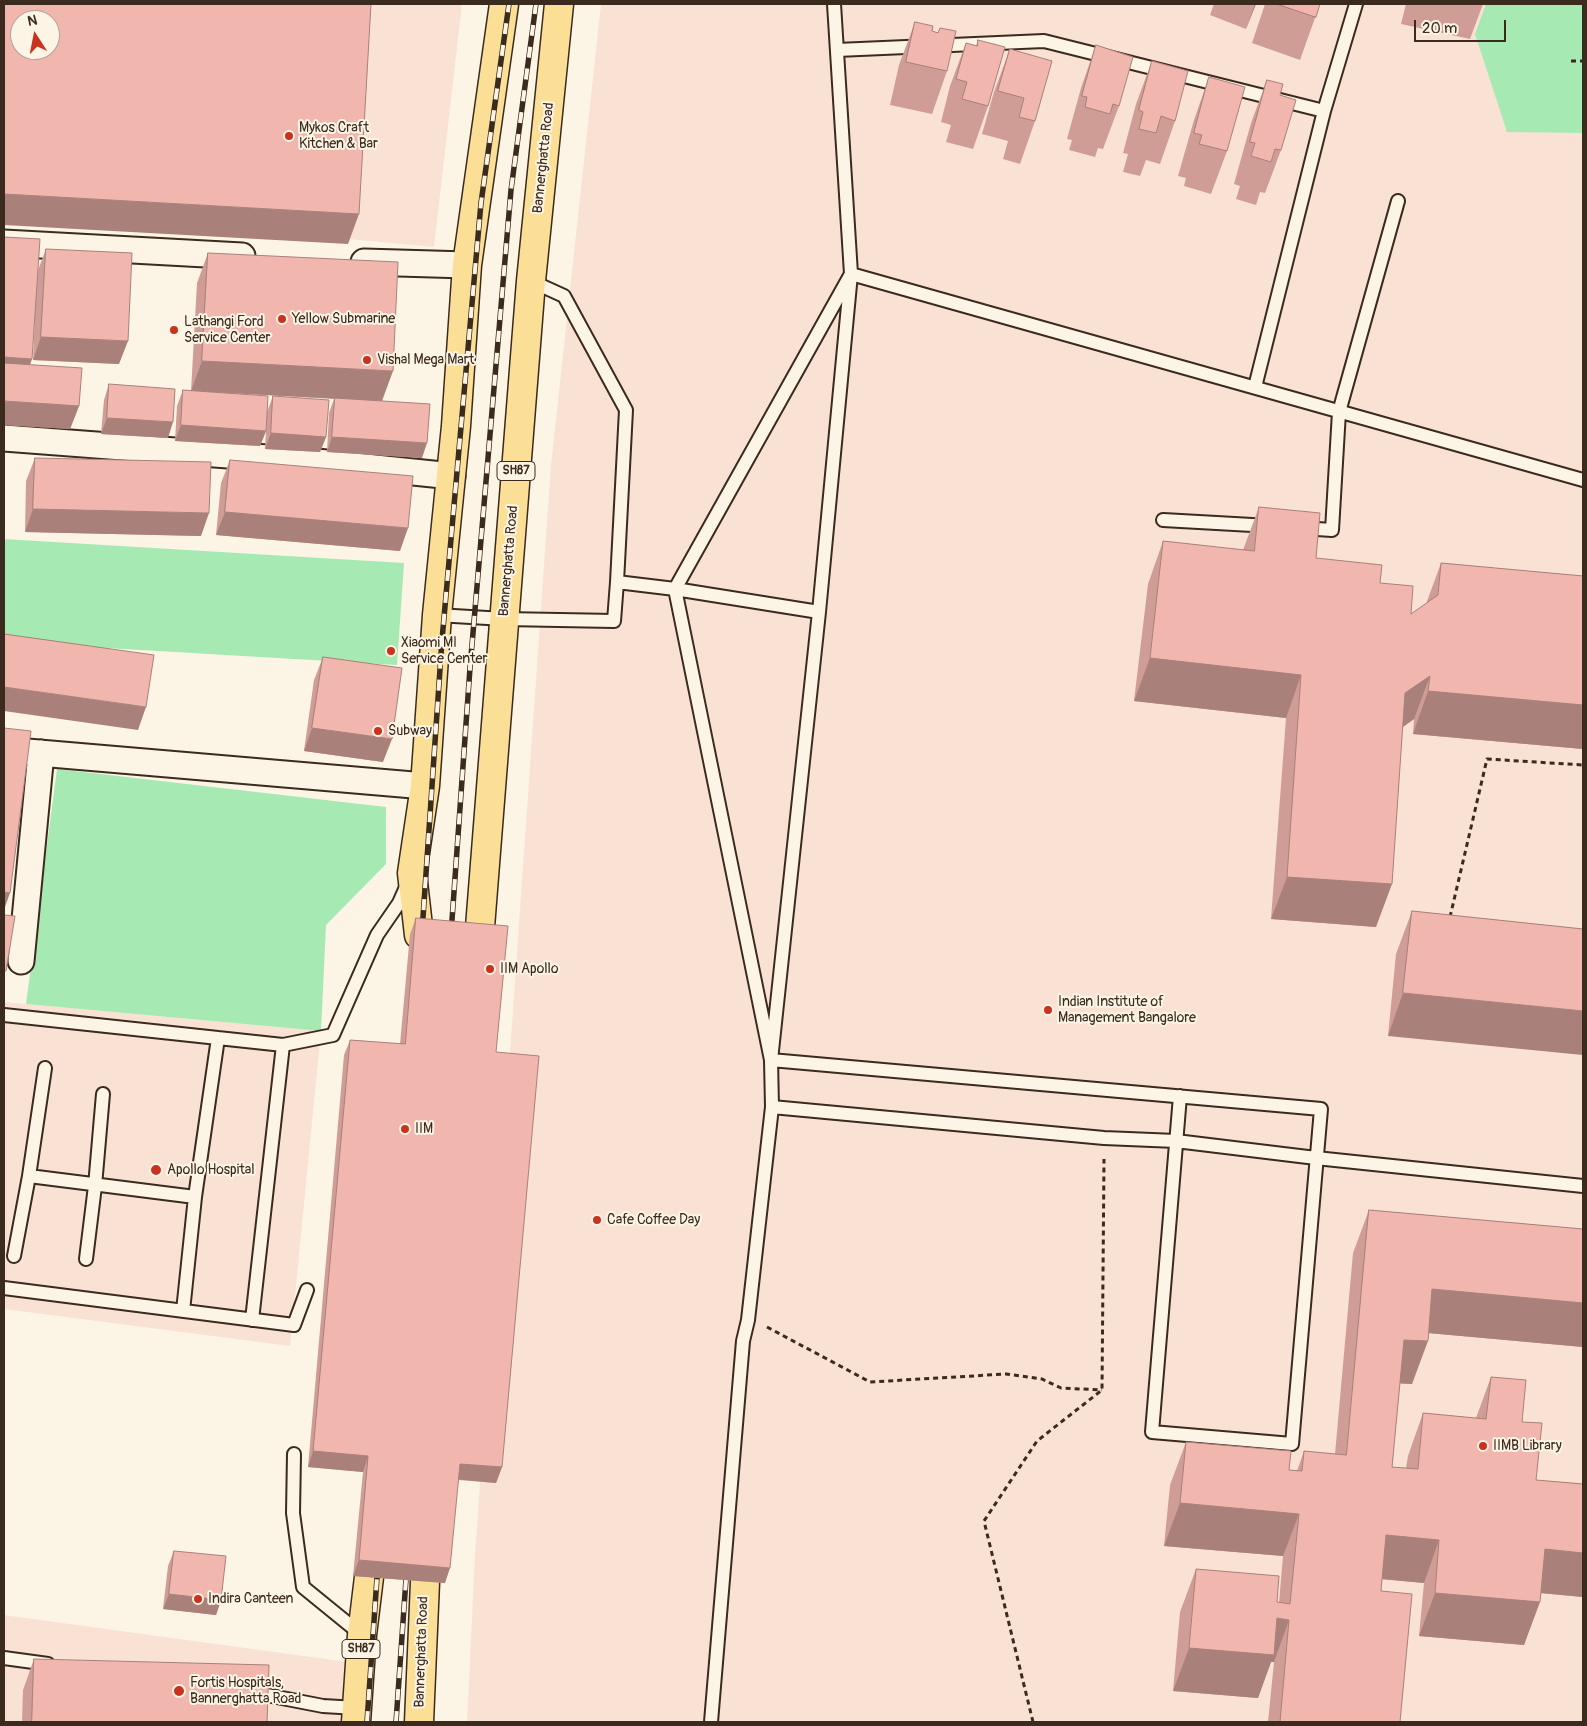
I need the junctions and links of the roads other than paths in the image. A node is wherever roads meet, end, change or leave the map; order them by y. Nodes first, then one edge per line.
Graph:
1 (504, 4) edge
2 (559, 4) edge
3 (834, 4) edge
4 (1356, 4) edge
5 (836, 50) junction
6 (1324, 111) junction
7 (1398, 201) dead end
8 (4, 243) edge
9 (265, 257) edge
10 (342, 261) edge
11 (467, 265) junction
12 (851, 274) junction
13 (531, 281) junction
14 (1255, 387) junction
15 (1339, 412) junction
16 (4, 438) edge
17 (452, 476) junction
18 (1583, 480) edge
19 (1163, 520) dead end
20 (617, 582) junction
21 (675, 588) junction
22 (819, 612) junction
23 (437, 615) junction
24 (504, 619) junction
25 (4, 750) edge
26 (41, 753) junction
27 (425, 786) junction
28 (412, 873) junction
29 (419, 935) edge
30 (479, 940) edge
31 (21, 961) dead end
32 (4, 1015) edge
33 (218, 1038) junction
34 (283, 1044) junction
35 (771, 1060) junction
36 (45, 1068) dead end
37 (103, 1094) dead end
38 (1180, 1096) junction
39 (772, 1107) junction
40 (1176, 1141) junction
41 (1316, 1158) junction
42 (29, 1176) junction
43 (96, 1186) junction
44 (1583, 1186) edge
45 (195, 1197) junction
46 (14, 1256) dead end
47 (86, 1260) dead end
48 (4, 1288) edge
49 (307, 1290) dead end
50 (183, 1311) junction
51 (252, 1320) junction
52 (294, 1454) dead end
53 (369, 1577) edge
54 (425, 1582) edge
55 (362, 1635) junction
56 (4, 1658) edge
57 (62, 1666) edge
58 (238, 1690) edge
59 (356, 1715) edge
60 (419, 1722) edge
61 (711, 1722) edge

1 - 11 main road
2 - 13 main road, Bannerghatta Road / SH87
3 - 5 lane
4 - 6 lane
5 - 6 lane
5 - 12 lane
6 - 14 lane
7 - 15 lane
8 - 9 street
10 - 11 street
11 - 17 main road
12 - 14 lane
12 - 21 lane
12 - 22 lane
13 - 20 lane
13 - 24 main road, Bannerghatta Road / SH87
14 - 15 lane
15 - 18 lane
15 - 19 lane
16 - 17 street
17 - 23 main road
20 - 21 lane
20 - 24 lane
21 - 22 lane
21 - 35 lane
22 - 35 lane
23 - 24 lane
23 - 27 main road
24 - 30 main road, Bannerghatta Road / SH87
25 - 26 street
26 - 27 street
26 - 31 street
27 - 28 main road
28 - 29 main road
28 - 34 lane
32 - 33 lane
33 - 34 lane
33 - 45 lane
34 - 51 lane
35 - 38 lane
35 - 39 lane
36 - 42 lane
37 - 43 lane
38 - 40 lane
38 - 41 lane
39 - 40 lane
39 - 61 lane
40 - 41 lane
40 - 41 lane
41 - 44 lane
42 - 43 lane
42 - 46 lane
43 - 45 lane
43 - 47 lane
45 - 50 lane
48 - 50 lane
49 - 51 lane
50 - 51 lane
52 - 55 lane
53 - 55 main road, SH87
54 - 60 main road, Bannerghatta Road
55 - 59 main road, SH87
56 - 57 lane
58 - 59 lane

